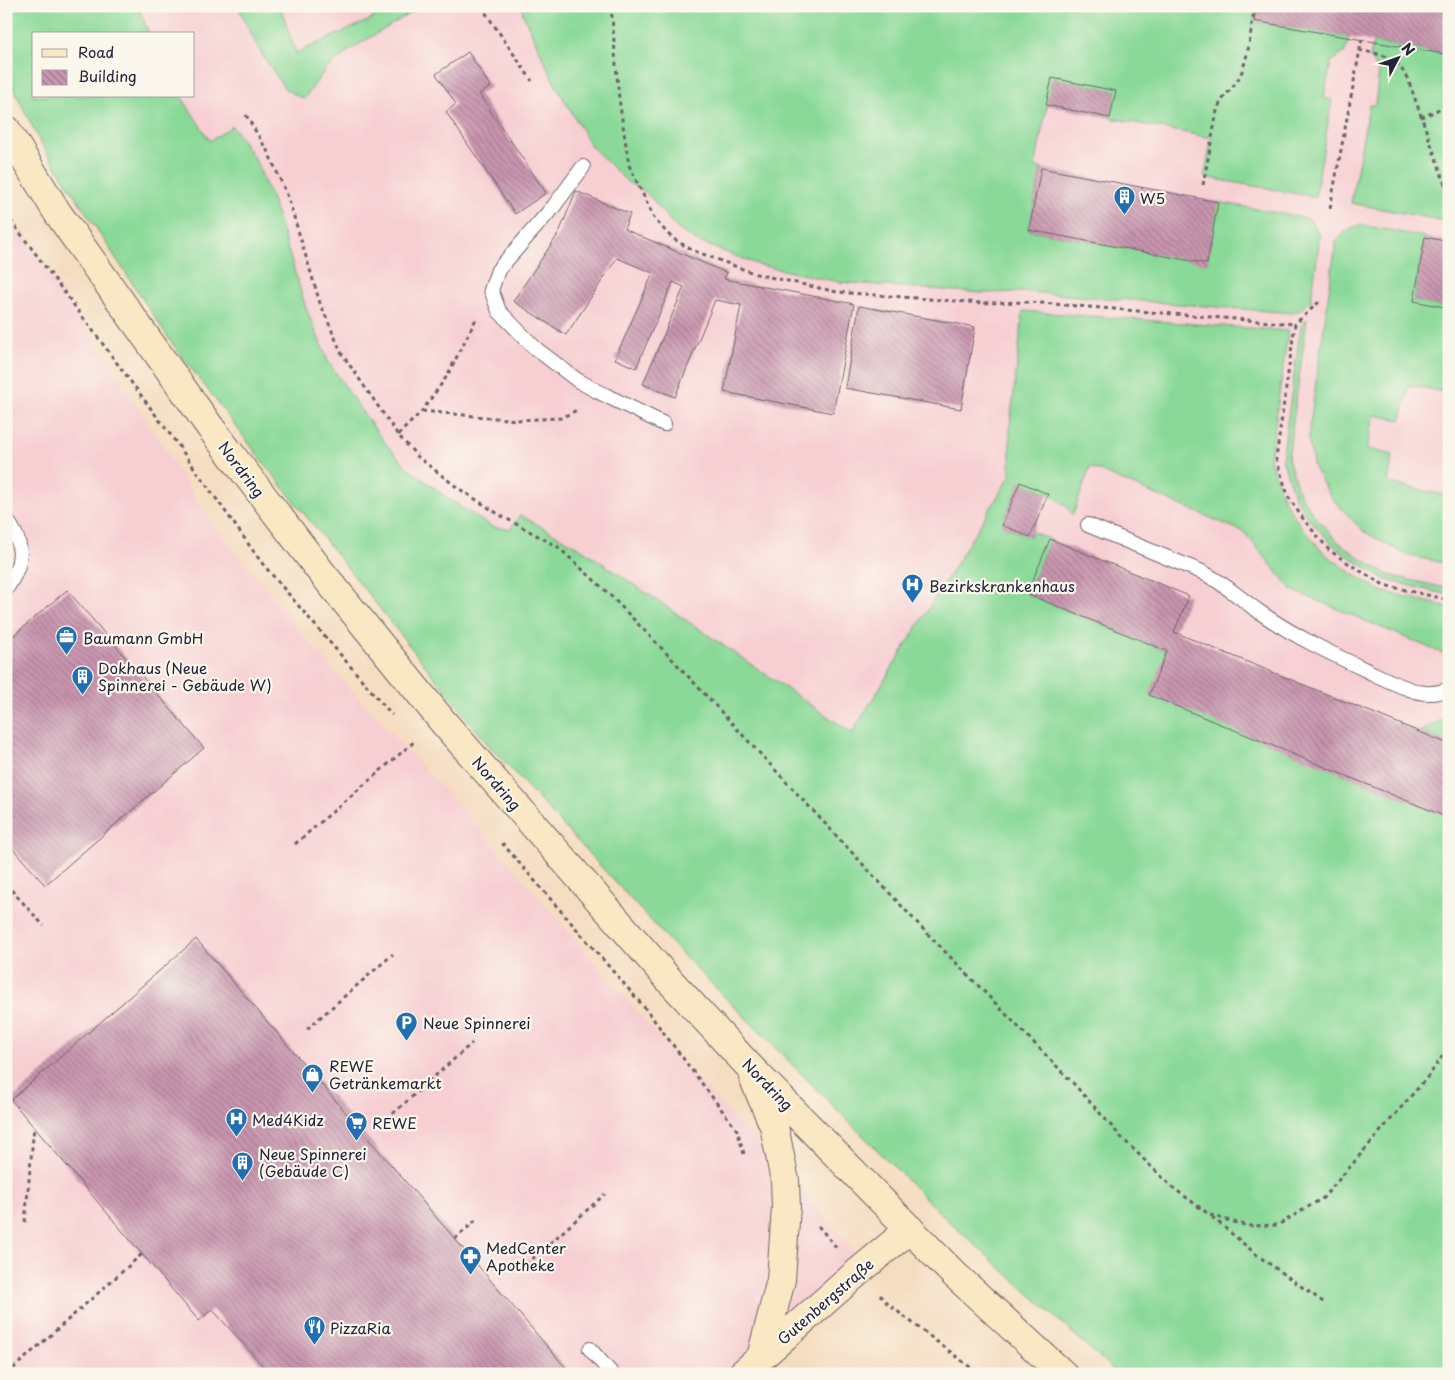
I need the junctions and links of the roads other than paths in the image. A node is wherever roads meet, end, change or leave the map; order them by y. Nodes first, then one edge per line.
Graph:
1 (6, 129) edge
2 (583, 167) dead end
3 (664, 424) dead end
4 (6, 519) edge
5 (1088, 525) dead end
6 (6, 589) edge
7 (1449, 689) edge
8 (747, 1064) junction
9 (910, 1229) junction
10 (590, 1349) dead end
11 (752, 1365) edge
12 (612, 1374) edge
13 (1063, 1374) edge

1 - 8 main road, Nordring
2 - 3 lane
4 - 6 lane
5 - 7 lane
8 - 9 main road, Nordring
8 - 11 main road
9 - 11 main road, Gutenbergstraße
9 - 13 main road, Nordring
10 - 12 lane

